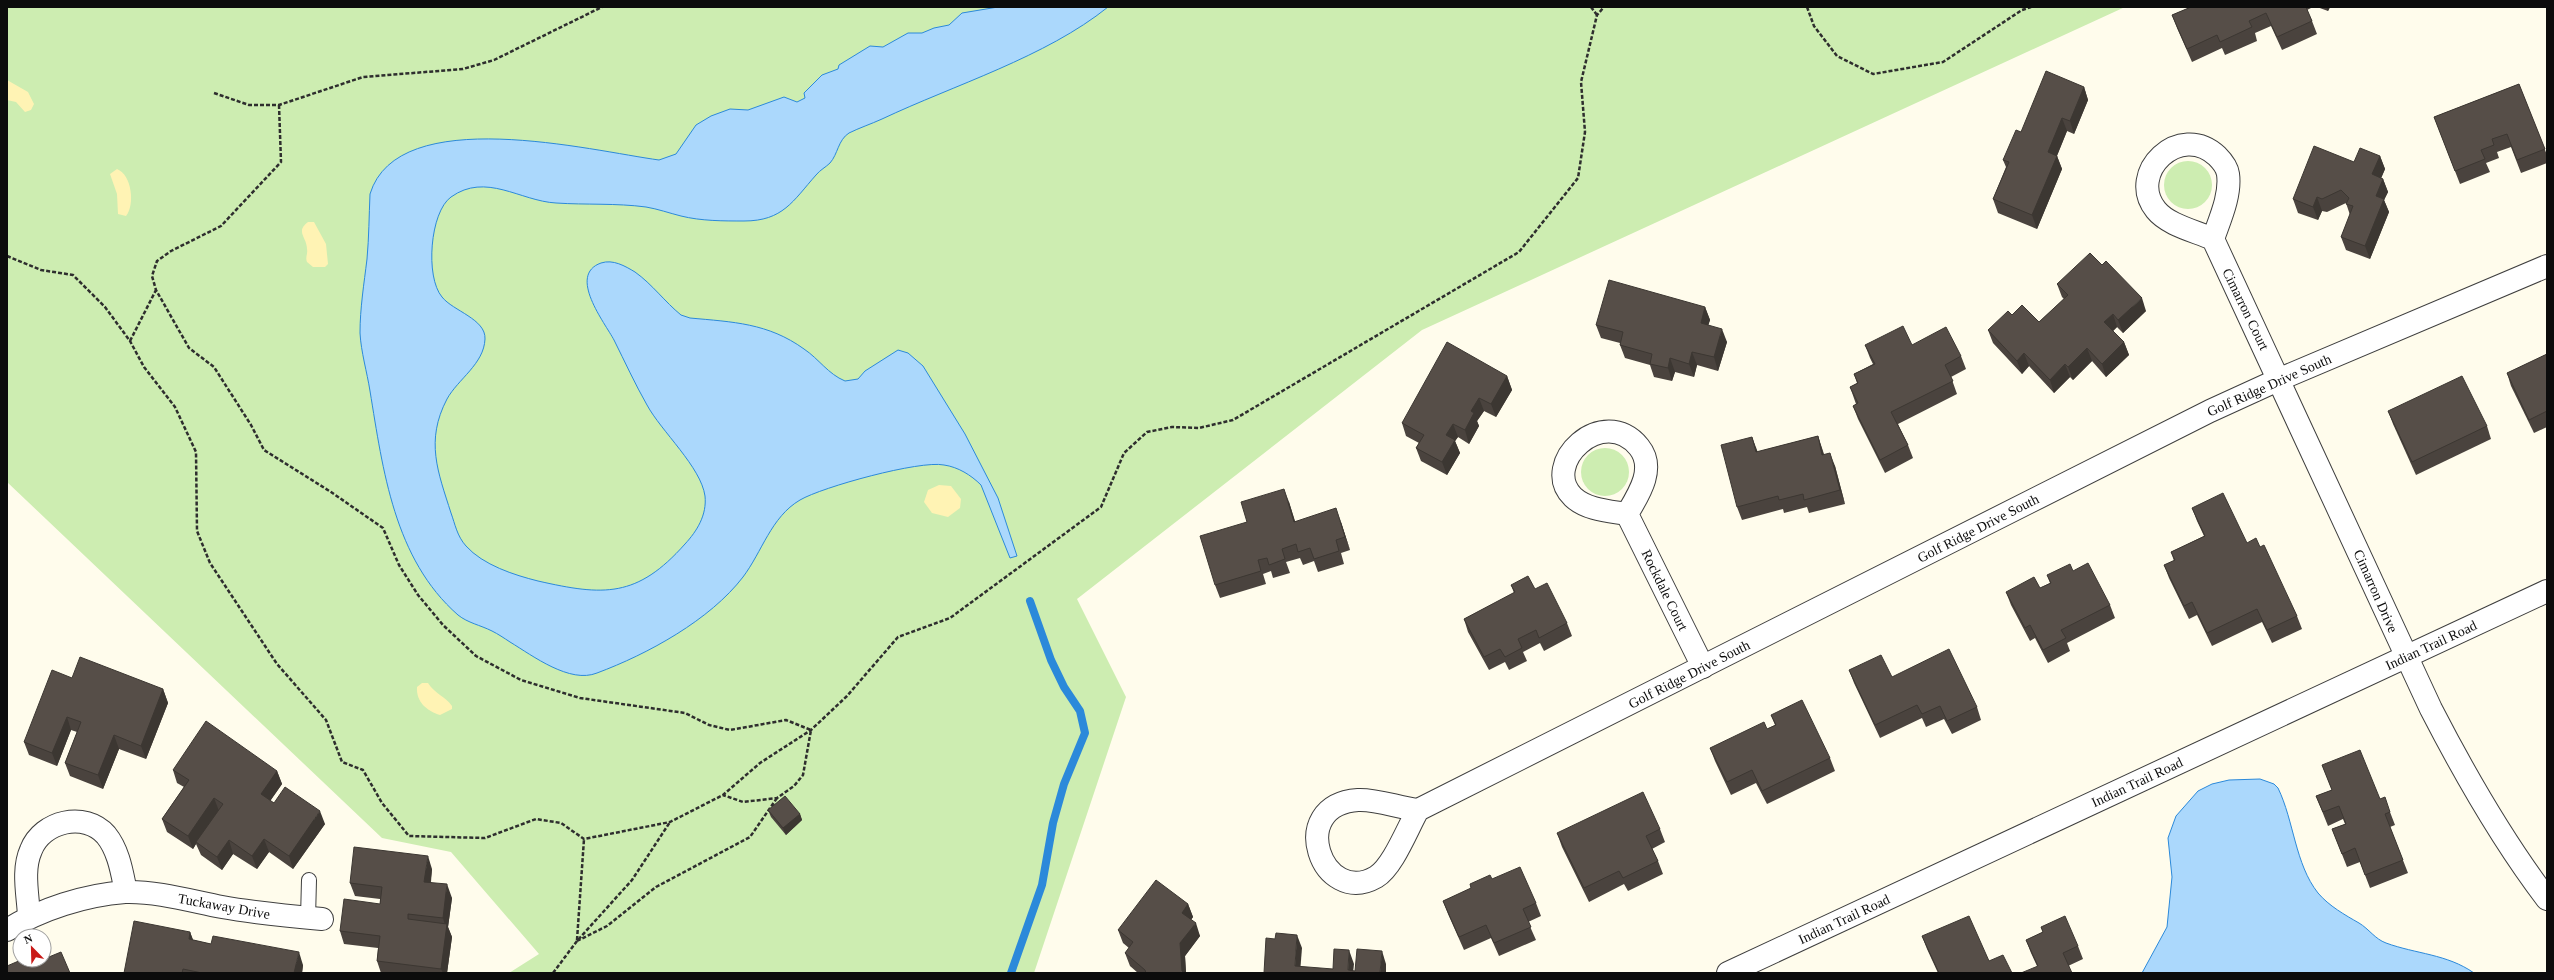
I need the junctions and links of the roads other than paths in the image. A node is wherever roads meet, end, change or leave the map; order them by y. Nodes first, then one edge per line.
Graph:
1 (2212, 239) dead end
2 (2547, 266) edge
3 (2280, 379) junction
4 (1627, 514) dead end
5 (2547, 591) edge
6 (2406, 657) junction
7 (1703, 667) junction
8 (1418, 810) junction
9 (309, 880) dead end
10 (126, 892) junction
11 (2547, 899) edge
12 (29, 916) junction
13 (315, 919) joint
14 (7, 930) edge
15 (1728, 973) edge

1 - 3 street, Cimarron Court
2 - 3 street, Golf Ridge Drive South
3 - 6 street, Cimarron Drive
3 - 7 street, Golf Ridge Drive South
4 - 7 street, Rockdale Court
5 - 6 street, Indian Trail Road
6 - 11 street, Cimarron Drive
6 - 15 street, Indian Trail Road
7 - 8 street, Golf Ridge Drive South
8 - 8 street
9 - 13 lane
10 - 12 street, Tuckaway Drive
10 - 12 street
10 - 13 street, Tuckaway Drive
12 - 14 street, Tuckaway Drive

